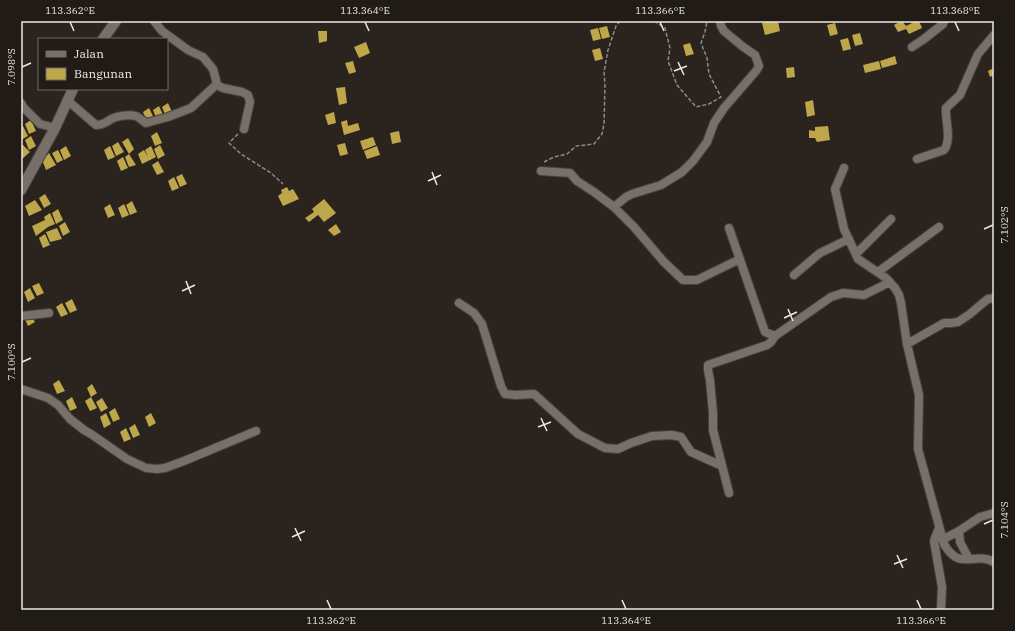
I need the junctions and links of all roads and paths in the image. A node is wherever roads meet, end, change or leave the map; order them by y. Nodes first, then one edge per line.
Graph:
1 (116, 21) edge
2 (154, 21) edge
3 (620, 21) edge
4 (654, 21) edge
5 (707, 21) edge
6 (720, 21) edge
7 (944, 21) edge
8 (994, 35) edge
9 (104, 38) edge
10 (912, 47) dead end
11 (216, 84) junction
12 (72, 90) edge
13 (67, 100) junction
14 (21, 103) edge
15 (54, 128) junction
16 (244, 129) joint
17 (917, 159) dead end
18 (844, 168) dead end
19 (541, 171) joint
20 (283, 184) dead end
21 (21, 190) edge
22 (614, 207) junction
23 (891, 219) dead end
24 (939, 227) dead end
25 (729, 228) dead end
26 (850, 240) junction
27 (856, 254) junction
28 (740, 259) junction
29 (878, 272) junction
30 (794, 276) dead end
31 (890, 282) junction
32 (994, 298) edge
33 (459, 303) dead end
34 (49, 313) dead end
35 (21, 316) edge
36 (775, 336) junction
37 (907, 344) junction
38 (21, 389) edge
39 (256, 431) dead end
40 (722, 466) junction
41 (729, 493) dead end
42 (994, 514) edge
43 (939, 528) junction
44 (959, 531) junction
45 (942, 540) junction
46 (969, 559) junction
47 (994, 562) edge
48 (941, 610) edge

1 - 9 street
2 - 11 street
3 - 19 path
4 - 5 path
6 - 22 street
7 - 10 street
8 - 17 street
11 - 13 street
11 - 16 street
12 - 13 street
13 - 15 street
14 - 15 street
15 - 21 street
16 - 20 path
18 - 26 street
19 - 22 street
22 - 28 street
23 - 27 street
24 - 29 street
25 - 28 street
26 - 27 street
26 - 30 street
27 - 29 street
28 - 36 street
29 - 31 street
31 - 36 street
31 - 37 street
32 - 37 street
33 - 40 street
34 - 35 street
36 - 40 street
37 - 43 street
38 - 39 street
40 - 41 street
42 - 44 street
43 - 45 street
43 - 48 street
44 - 45 street
44 - 46 street
45 - 46 street
46 - 47 street

